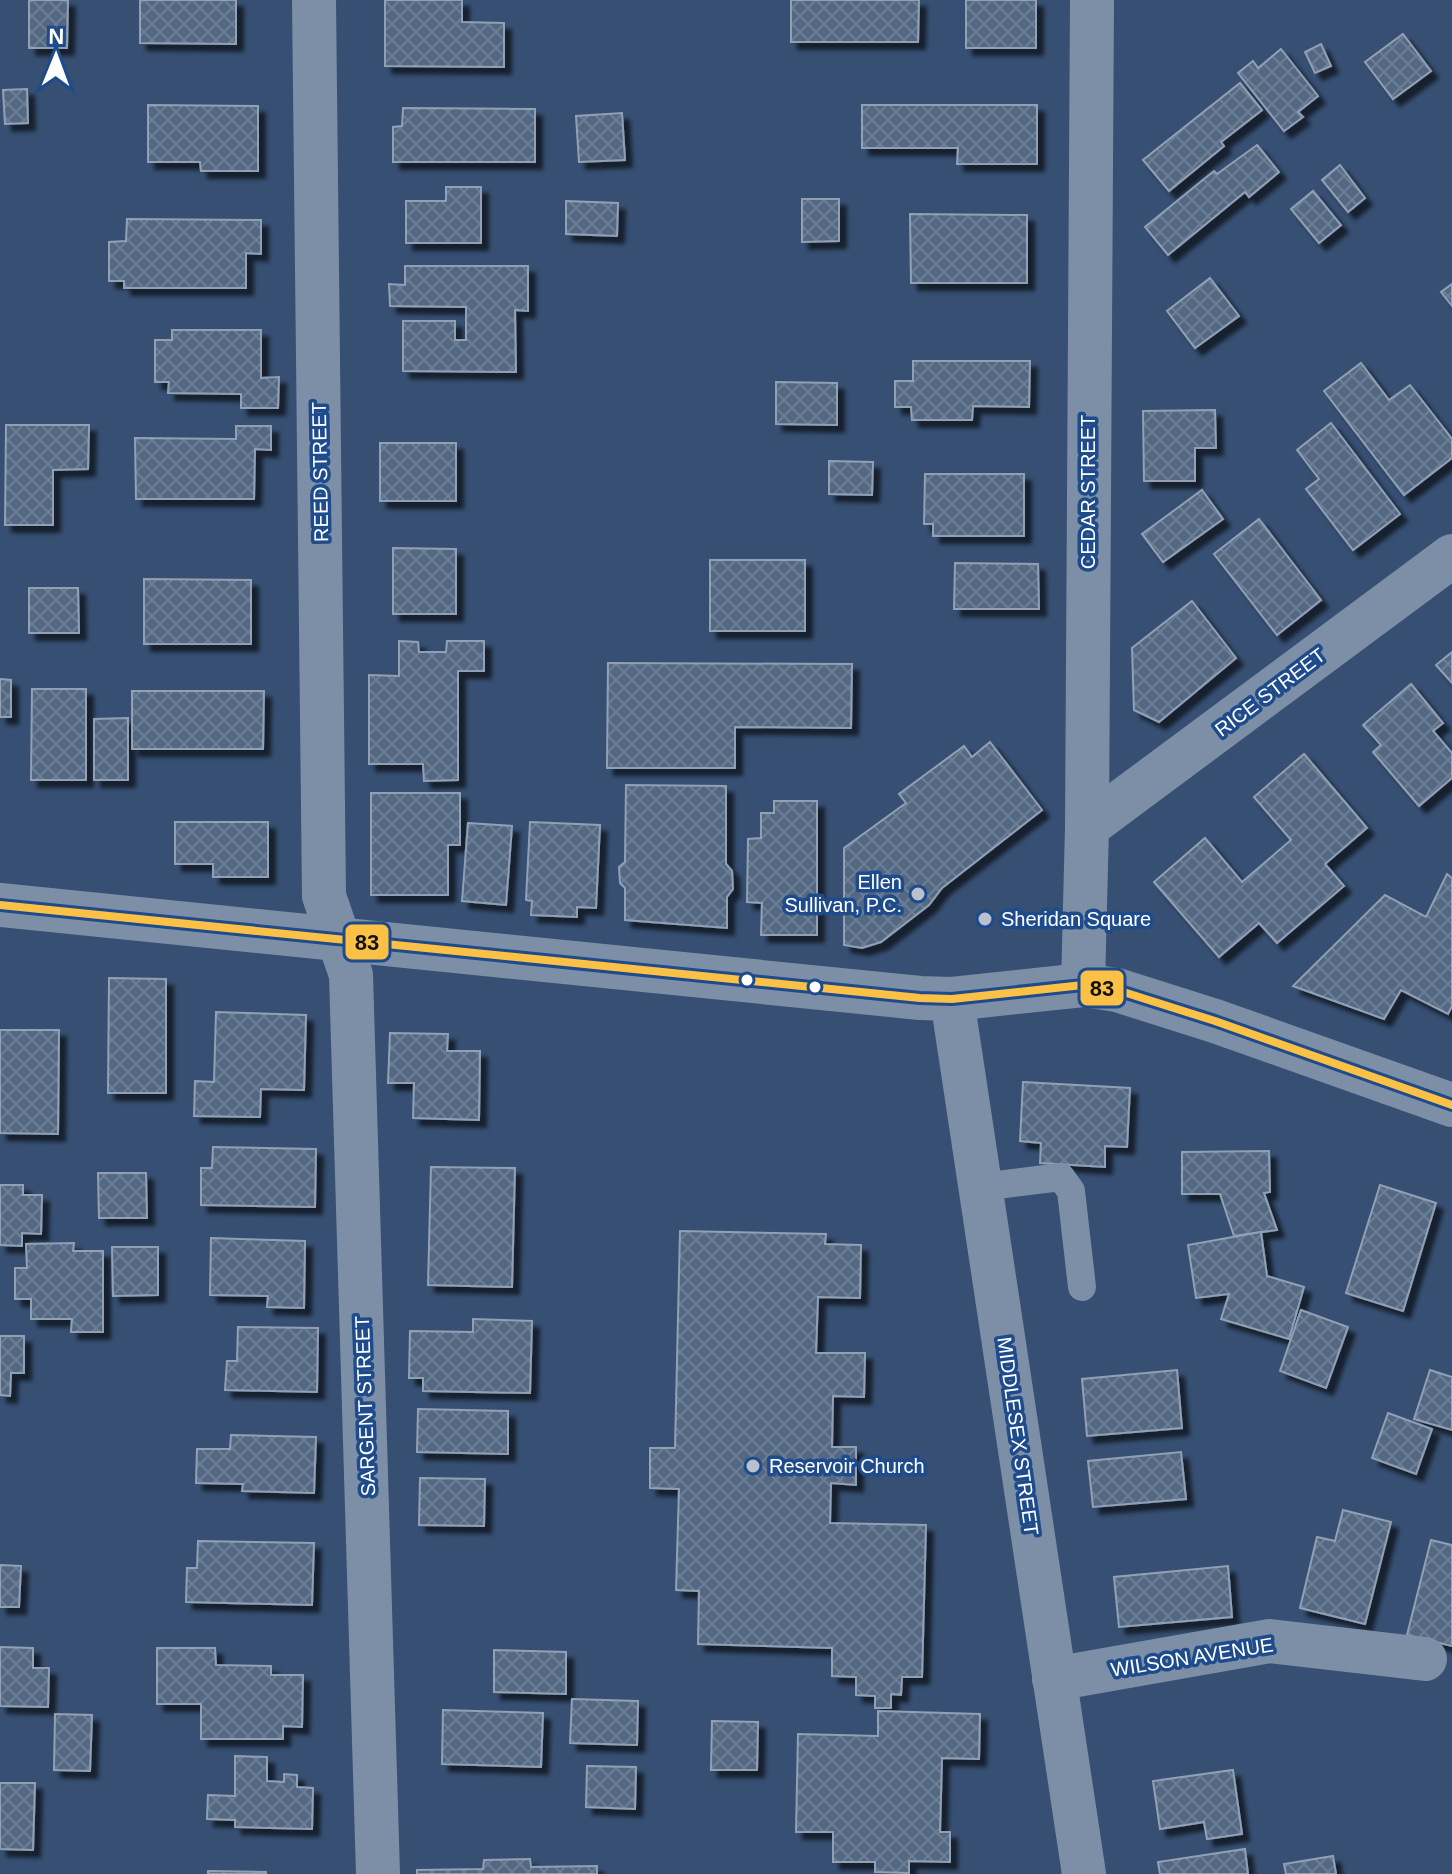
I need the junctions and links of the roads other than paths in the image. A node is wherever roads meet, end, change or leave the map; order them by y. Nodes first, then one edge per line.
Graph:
1 (314, 0) edge
2 (1092, 0) edge
3 (1452, 556) edge
4 (1087, 827) junction
5 (0, 905) edge
6 (339, 941) junction
7 (1083, 985) junction
8 (952, 999) junction
9 (1452, 1105) edge
10 (981, 1187) junction
11 (1082, 1287) dead end
12 (1425, 1659) dead end
13 (1054, 1679) junction
14 (378, 1874) edge
15 (1084, 1874) edge

1 - 6 street, REED STREET
2 - 4 street, CEDAR STREET
3 - 4 street, RICE STREET
4 - 7 street, CEDAR STREET
5 - 6 street
6 - 8 street
6 - 14 street, SARGENT STREET
7 - 8 street
7 - 9 street
8 - 10 street, MIDDLESEX STREET
10 - 11 lane
10 - 13 street, MIDDLESEX STREET
12 - 13 street, WILSON AVENUE
13 - 15 street, MIDDLESEX STREET

